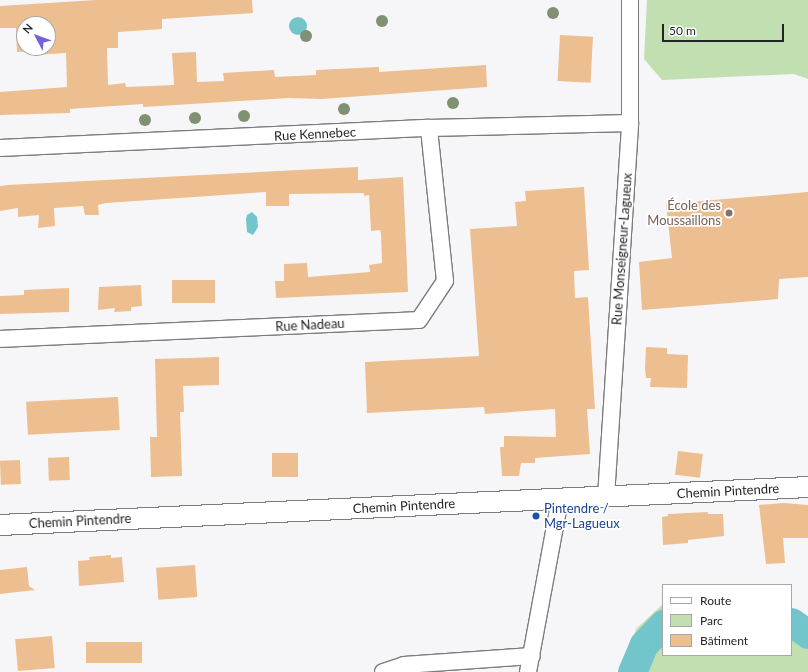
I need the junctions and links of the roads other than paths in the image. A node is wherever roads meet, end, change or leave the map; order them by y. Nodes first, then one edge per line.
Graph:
1 (630, 0) edge
2 (630, 123) junction
3 (428, 128) junction
4 (0, 148) edge
5 (0, 339) edge
6 (808, 487) edge
7 (606, 497) junction
8 (560, 499) junction
9 (0, 525) edge
10 (532, 656) junction
11 (384, 672) edge
12 (528, 672) edge

1 - 2 street, Rue Monseigneur-Lagueux
2 - 3 street, Rue Kennebec
2 - 7 street, Rue Monseigneur-Lagueux
3 - 4 street, Rue Kennebec
3 - 5 street, Rue Nadeau
6 - 7 street, Chemin Pintendre
7 - 8 street, Chemin Pintendre
8 - 9 street, Chemin Pintendre
8 - 10 street
10 - 11 street
10 - 12 street

